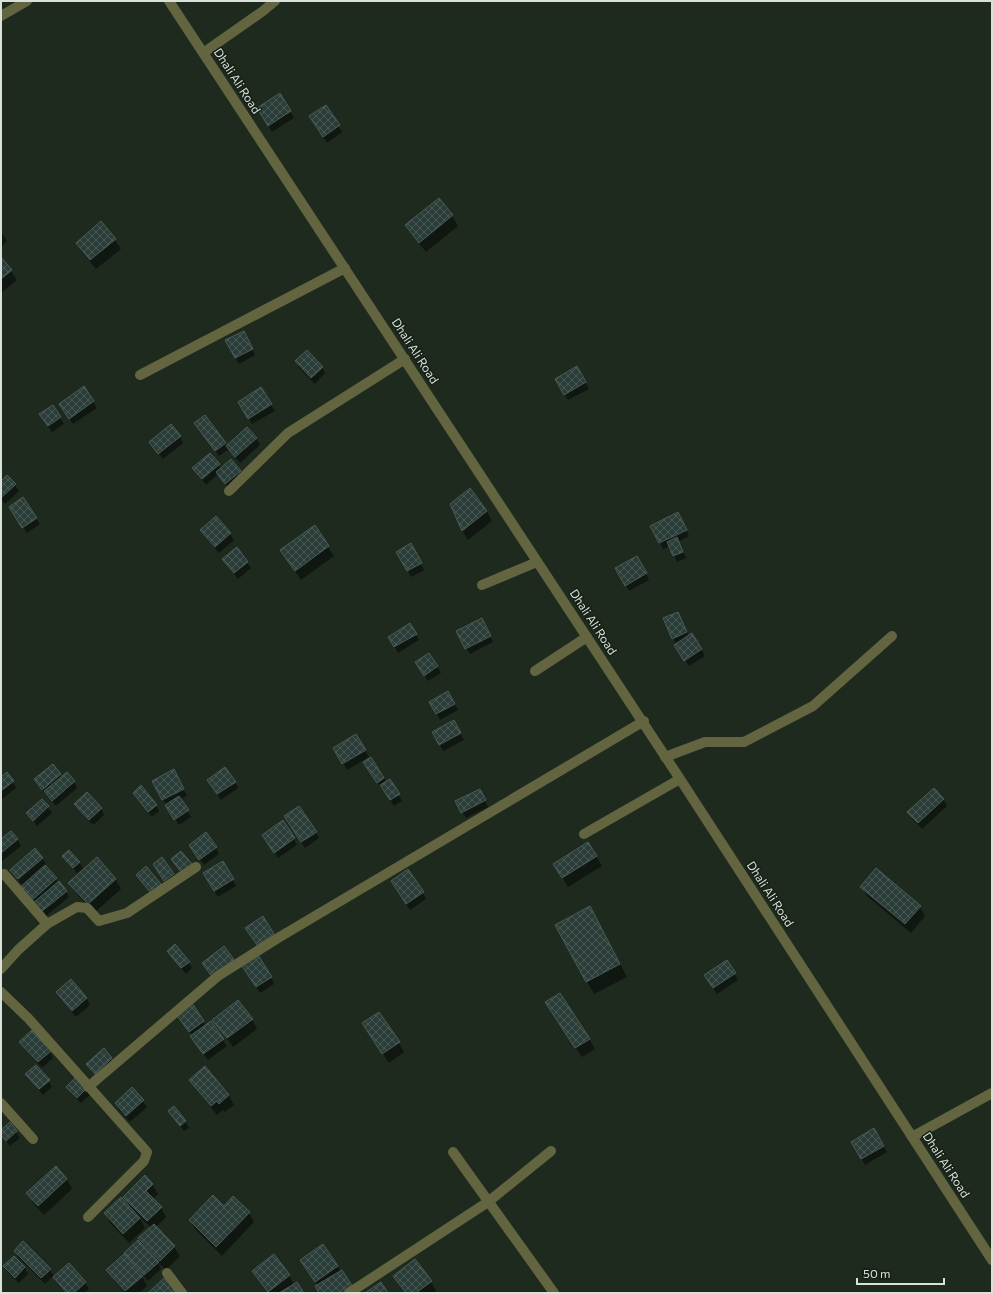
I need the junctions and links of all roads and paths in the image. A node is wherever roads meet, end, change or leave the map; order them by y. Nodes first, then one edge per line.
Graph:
1 (27, 1) edge
2 (169, 1) edge
3 (275, 1) edge
4 (1, 16) edge
5 (203, 53) junction
6 (345, 268) junction
7 (405, 359) junction
8 (140, 375) dead end
9 (229, 491) dead end
10 (537, 562) junction
11 (482, 585) dead end
12 (892, 636) dead end
13 (587, 637) junction
14 (536, 672) dead end
15 (643, 722) junction
16 (665, 757) junction
17 (680, 779) junction
18 (584, 834) dead end
19 (196, 867) dead end
20 (4, 874) dead end
21 (47, 924) junction
22 (1, 968) edge
23 (1, 992) edge
24 (88, 1087) junction
25 (992, 1093) edge
26 (1, 1103) edge
27 (912, 1137) junction
28 (33, 1139) dead end
29 (551, 1151) dead end
30 (453, 1152) dead end
31 (488, 1202) junction
32 (88, 1217) dead end
33 (992, 1260) edge
34 (167, 1274) dead end
35 (182, 1293) edge
36 (349, 1293) edge
37 (554, 1293) edge

1 - 4 street
2 - 5 street, Dhali Ali Road
3 - 5 street
5 - 6 street, Dhali Ali Road
6 - 7 street, Dhali Ali Road
6 - 8 street
7 - 9 street
7 - 10 street, Dhali Ali Road
10 - 11 street
10 - 13 street, Dhali Ali Road
12 - 16 street
13 - 14 street
13 - 15 street, Dhali Ali Road
15 - 16 street, Dhali Ali Road
15 - 24 street
16 - 17 street, Dhali Ali Road
17 - 18 street
17 - 27 street, Dhali Ali Road
19 - 21 street
20 - 21 street
21 - 22 street
23 - 24 street
24 - 32 street
25 - 27 street
26 - 28 street
27 - 33 street, Dhali Ali Road
29 - 31 street
30 - 31 street
31 - 36 street
31 - 37 street
34 - 35 street

